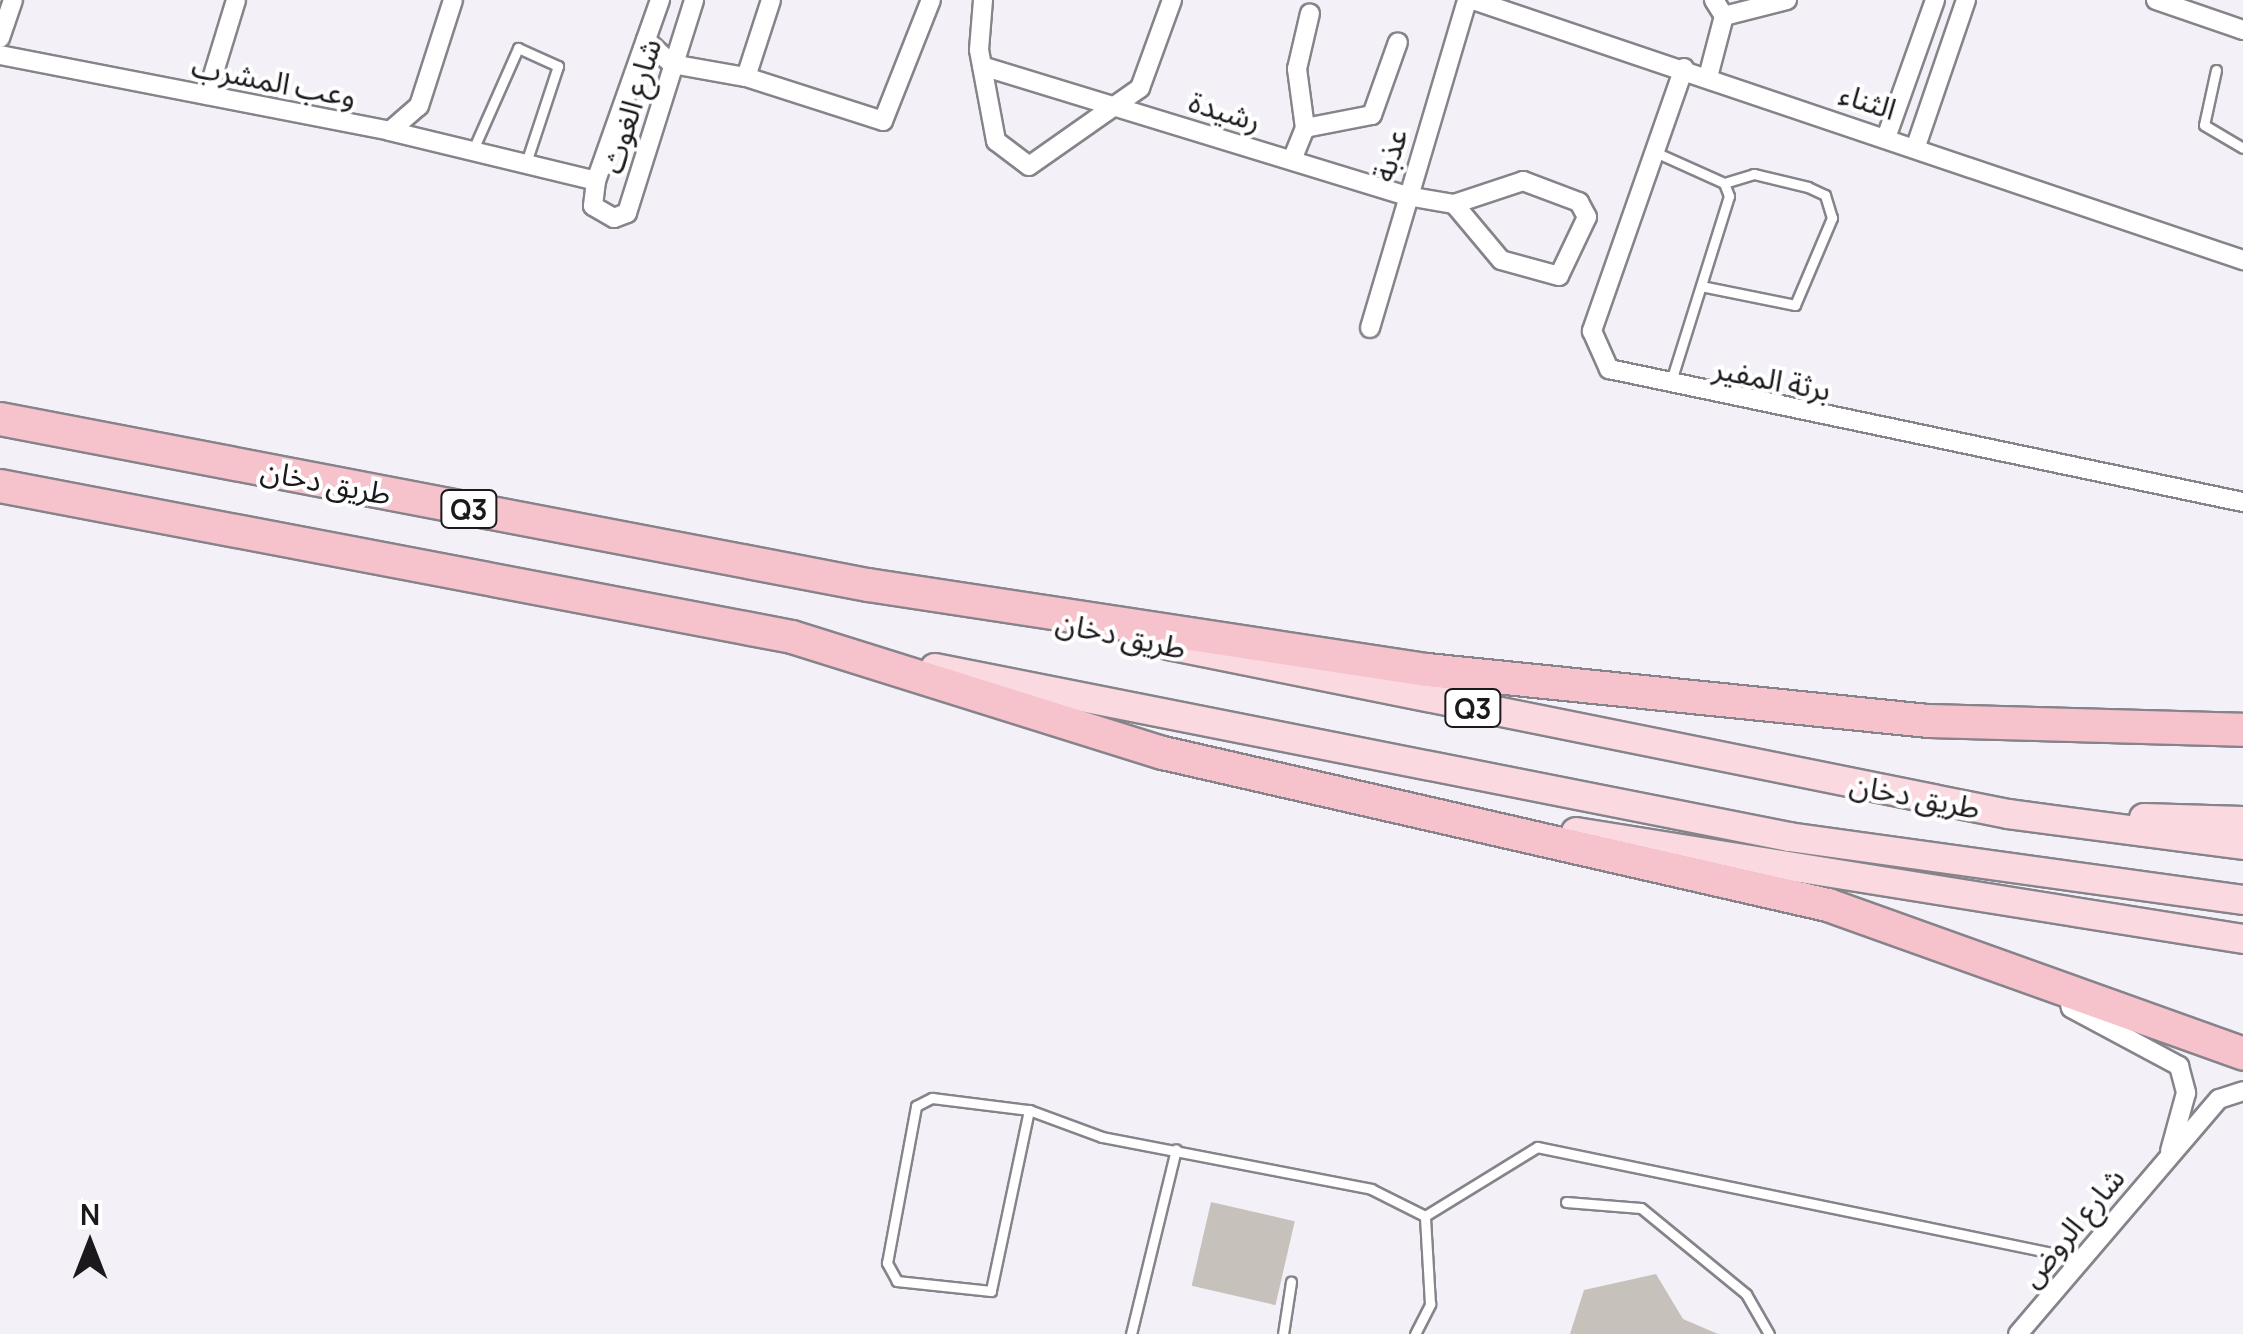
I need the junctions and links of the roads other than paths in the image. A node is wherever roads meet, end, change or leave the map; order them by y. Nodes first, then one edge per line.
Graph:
1 (12, 0) edge
2 (236, 0) edge
3 (453, 0) edge
4 (660, 0) edge
5 (694, 0) edge
6 (772, 0) edge
7 (931, 0) edge
8 (982, 0) edge
9 (1172, 0) edge
10 (1470, 0) edge
11 (1787, 0) edge
12 (1936, 0) edge
13 (1966, 0) edge
14 (2156, 0) edge
15 (1719, 8) edge
16 (2205, 8) edge
17 (1310, 13) dead end
18 (2243, 30) edge
19 (0, 38) edge
20 (646, 40) junction
21 (1398, 42) dead end
22 (0, 56) edge
23 (672, 64) junction
24 (982, 66) junction
25 (1684, 68) junction
26 (2216, 70) dead end
27 (746, 76) junction
28 (1708, 77) junction
29 (206, 95) junction
30 (1107, 104) junction
31 (1305, 128) junction
32 (390, 131) junction
33 (1887, 136) junction
34 (1916, 146) junction
35 (2243, 148) edge
36 (1653, 151) junction
37 (472, 152) junction
38 (1292, 160) junction
39 (526, 166) junction
40 (596, 181) junction
41 (1724, 182) junction
42 (1407, 196) junction
43 (1454, 204) junction
44 (2243, 260) edge
45 (1701, 286) junction
46 (1370, 328) dead end
47 (1670, 386) junction
48 (0, 419) edge
49 (0, 486) edge
50 (2243, 502) edge
51 (939, 598) junction
52 (792, 637) junction
53 (2243, 730) edge
54 (2008, 814) junction
55 (2243, 821) edge
56 (1484, 826) junction
57 (2243, 845) edge
58 (2243, 900) edge
59 (2243, 939) edge
60 (2066, 986) junction
61 (2243, 1054) edge
62 (2243, 1091) edge
63 (1029, 1110) junction
64 (1176, 1149) junction
65 (2168, 1156) junction
66 (1566, 1202) dead end
67 (1425, 1216) junction
68 (2081, 1259) junction
69 (1291, 1282) dead end
70 (1132, 1334) edge
71 (1283, 1334) edge
72 (1415, 1334) edge
73 (1768, 1334) edge
74 (2018, 1334) edge

1 - 19 street
2 - 29 street
3 - 32 street, وعب المشرب
4 - 20 street, شارع الغوث
5 - 23 street, شارع الغوث
6 - 27 street
7 - 27 street
8 - 24 street
9 - 30 street
10 - 25 street, الثناء
10 - 42 street, عذبة
11 - 15 street
12 - 33 street
13 - 34 street
14 - 16 street
15 - 28 street
16 - 18 street
17 - 31 street
20 - 23 street
20 - 40 street, شارع الغوث
21 - 31 street
22 - 29 street, وعب المشرب
23 - 27 street
23 - 40 street, شارع الغوث
24 - 30 street, رشيدة
24 - 30 street
25 - 28 street, الثناء
25 - 36 street, برثة المفير
26 - 35 lane
28 - 33 street, الثناء
29 - 32 street, وعب المشرب
30 - 38 street, رشيدة
31 - 38 street
32 - 37 street
33 - 34 street, الثناء
34 - 44 street, الثناء
36 - 41 lane
36 - 47 street, برثة المفير
37 - 39 street
37 - 39 lane
38 - 42 street, رشيدة
39 - 40 street
41 - 45 lane
41 - 45 lane
42 - 43 street, رشيدة
42 - 46 street, عذبة
43 - 43 street, رشيدة
45 - 47 lane
47 - 50 street, برثة المفير
48 - 51 highway, طريق دخان / Q3
49 - 52 highway, طريق دخان / Q3
51 - 53 highway
51 - 54 main road, طريق دخان / Q3
52 - 56 highway
52 - 58 main road, طريق دخان
54 - 55 main road
54 - 57 main road, طريق دخان / Q3
56 - 59 main road
56 - 60 highway
60 - 61 highway
60 - 65 street, شارع الروض
62 - 65 street, شارع الروض
63 - 63 lane
63 - 64 lane
64 - 67 lane
64 - 70 lane
65 - 68 street, شارع الروض
66 - 73 lane
67 - 68 lane
67 - 72 lane
68 - 74 street, شارع الروض
69 - 71 lane

